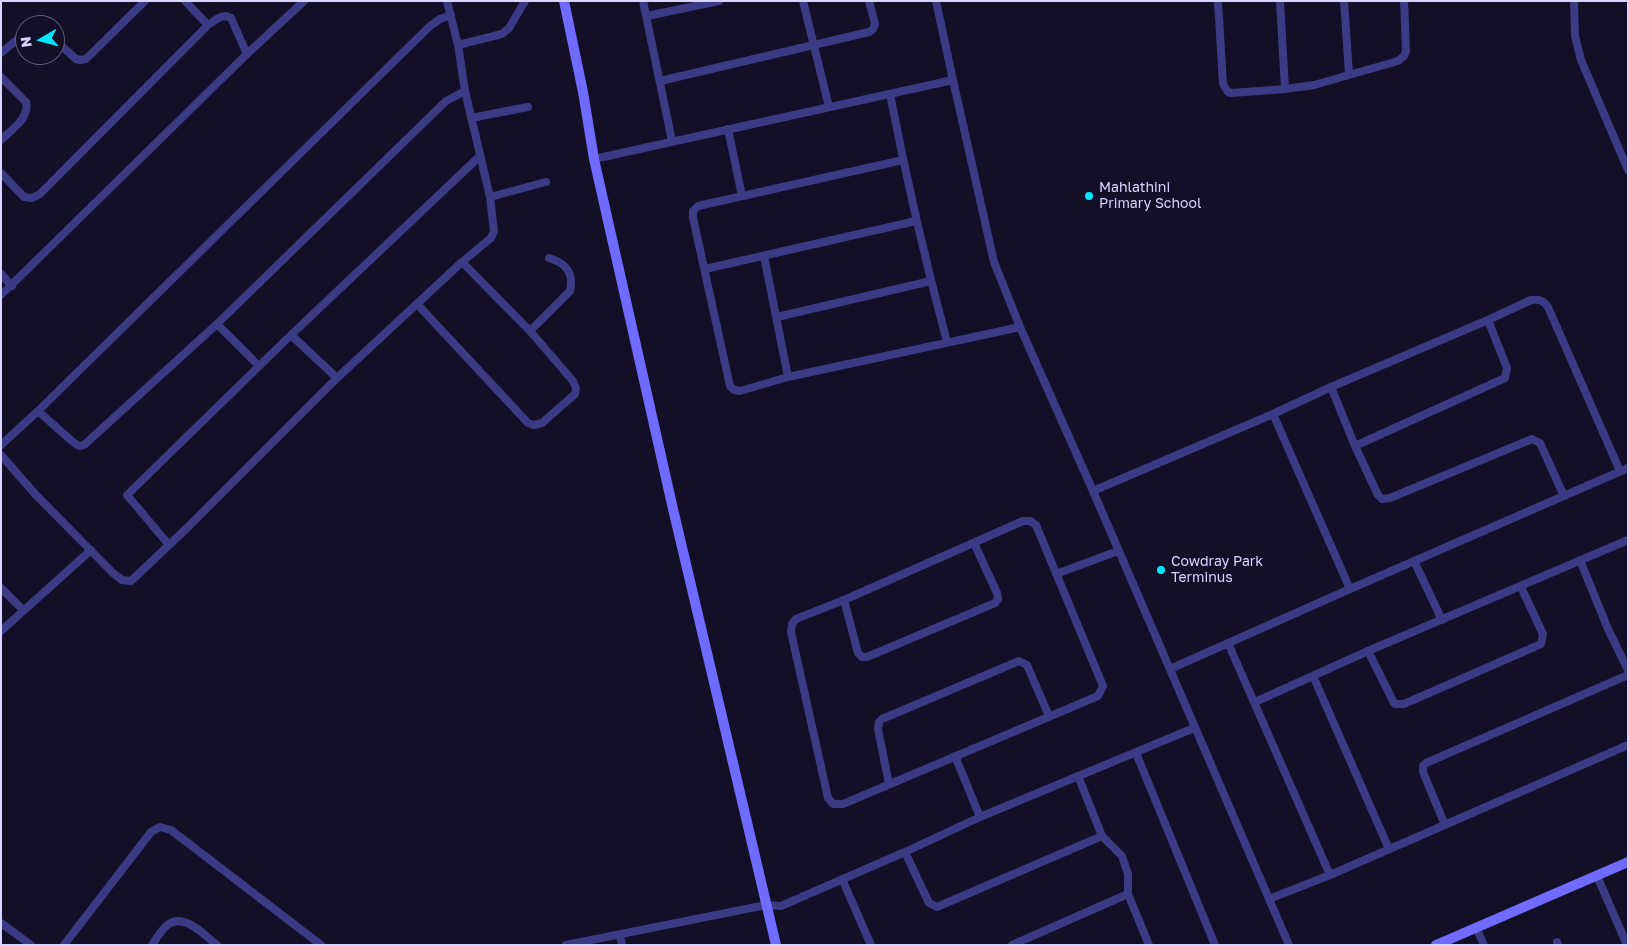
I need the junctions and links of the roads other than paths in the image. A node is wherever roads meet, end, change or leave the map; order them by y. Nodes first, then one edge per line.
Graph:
1 (145, 1) edge
2 (185, 1) edge
3 (304, 1) edge
4 (448, 1) edge
5 (525, 1) edge
6 (564, 1) edge
7 (643, 1) edge
8 (719, 1) edge
9 (803, 1) edge
10 (869, 1) edge
11 (936, 1) edge
12 (1218, 1) edge
13 (1280, 1) edge
14 (1344, 1) edge
15 (1404, 1) edge
16 (1574, 1) edge
17 (451, 16) junction
18 (647, 16) junction
19 (208, 25) junction
20 (15, 41) edge
21 (458, 46) junction
22 (814, 46) junction
23 (65, 49) edge
24 (1, 53) edge
25 (247, 54) junction
26 (1349, 74) junction
27 (1, 77) edge
28 (953, 80) junction
29 (660, 81) junction
30 (1284, 89) junction
31 (464, 91) junction
32 (890, 94) junction
33 (528, 107) dead end
34 (829, 107) junction
35 (471, 118) junction
36 (728, 129) junction
37 (1, 140) edge
38 (672, 141) junction
39 (480, 156) junction
40 (594, 159) junction
41 (902, 160) junction
42 (1628, 170) edge
43 (1, 173) edge
44 (546, 182) dead end
45 (742, 196) junction
46 (490, 197) junction
47 (916, 221) junction
48 (764, 256) junction
49 (549, 258) dead end
50 (462, 262) junction
51 (705, 269) junction
52 (1, 274) edge
53 (930, 281) junction
54 (12, 286) junction
55 (1, 295) edge
56 (418, 304) junction
57 (777, 317) junction
58 (1488, 320) junction
59 (217, 324) junction
60 (1020, 327) junction
61 (530, 331) junction
62 (291, 335) junction
63 (947, 342) junction
64 (259, 366) junction
65 (788, 377) junction
66 (337, 378) junction
67 (1331, 387) junction
68 (38, 411) junction
69 (1273, 414) junction
70 (1, 445) edge
71 (1355, 446) junction
72 (1, 455) edge
73 (1628, 468) edge
74 (1620, 472) junction
75 (1094, 492) junction
76 (1564, 496) junction
77 (1628, 540) edge
78 (169, 544) junction
79 (974, 544) junction
80 (91, 550) junction
81 (1118, 551) junction
82 (1580, 560) junction
83 (1414, 561) junction
84 (1056, 574) junction
85 (1521, 587) junction
86 (1, 588) edge
87 (1350, 589) junction
88 (844, 600) junction
89 (23, 610) junction
90 (1442, 620) junction
91 (1, 631) edge
92 (1228, 643) junction
93 (1368, 651) junction
94 (1170, 669) junction
95 (1628, 670) edge
96 (1313, 676) junction
97 (1628, 676) edge
98 (1255, 702) junction
99 (1049, 716) junction
100 (1194, 728) junction
101 (1628, 745) edge
102 (1136, 753) junction
103 (956, 756) junction
104 (1078, 776) junction
105 (889, 784) junction
106 (980, 818) junction
107 (1445, 825) junction
108 (1102, 836) junction
109 (1388, 849) junction
110 (905, 852) junction
111 (1628, 862) edge
112 (1330, 875) junction
113 (1596, 876) junction
114 (842, 879) junction
115 (1128, 894) junction
116 (1269, 899) junction
117 (766, 904) junction
118 (1, 923) edge
119 (1476, 927) junction
120 (620, 935) junction
121 (312, 942) edge
122 (31, 945) edge
123 (64, 945) edge
124 (152, 945) edge
125 (217, 945) edge
126 (321, 945) edge
127 (566, 945) edge
128 (622, 945) edge
129 (776, 945) edge
130 (870, 945) edge
131 (1012, 945) edge
132 (1149, 945) edge
133 (1215, 945) edge
134 (1289, 945) edge
135 (1436, 945) edge
136 (1484, 945) edge
137 (1627, 945) edge

1 - 23 street
2 - 19 street
3 - 25 street
4 - 17 street
5 - 21 street
6 - 40 street
7 - 18 street
8 - 18 street
9 - 22 street
10 - 22 street
11 - 28 street
12 - 30 street
13 - 30 street
14 - 26 street
15 - 26 street
16 - 42 street
17 - 21 street
17 - 68 street
18 - 29 street
19 - 25 street
19 - 43 street
20 - 24 street
21 - 31 street
22 - 29 street
22 - 34 street
25 - 54 street
26 - 30 street
27 - 37 street
28 - 32 street
28 - 60 street
29 - 38 street
31 - 35 street
31 - 59 street
32 - 34 street
32 - 41 street
33 - 35 street
34 - 36 street
35 - 39 street
36 - 38 street
36 - 45 street
38 - 40 street
39 - 46 street
39 - 62 street
40 - 117 street
41 - 45 street
41 - 47 street
44 - 46 street
45 - 51 street
46 - 50 street
47 - 48 street
47 - 53 street
48 - 51 street
48 - 57 street
49 - 61 street
50 - 56 street
50 - 61 street
51 - 65 street
52 - 54 street
53 - 57 street
53 - 63 street
54 - 55 street
56 - 61 street
56 - 66 street
57 - 65 street
58 - 67 street
58 - 71 street
58 - 74 street
59 - 64 street
59 - 68 street
60 - 63 street
60 - 75 street
62 - 64 street
62 - 66 street
63 - 65 street
64 - 78 street
66 - 78 street
67 - 69 street
67 - 71 street
68 - 70 street
69 - 75 street
69 - 87 street
71 - 76 street
72 - 80 street
73 - 74 street
74 - 76 street
75 - 81 street
76 - 83 street
77 - 82 street
78 - 80 street
79 - 84 street
79 - 88 street
79 - 88 street
80 - 89 street
81 - 84 street
81 - 94 street
82 - 85 street
82 - 95 street
83 - 87 street
83 - 90 street
84 - 99 street
85 - 90 street
85 - 93 street
86 - 89 street
87 - 92 street
88 - 105 street
89 - 91 street
90 - 93 street
92 - 94 street
92 - 98 street
93 - 96 street
94 - 100 street
96 - 98 street
96 - 109 street
97 - 107 street
98 - 112 street
99 - 103 street
99 - 105 street
100 - 102 street
100 - 116 street
101 - 107 street
102 - 104 street
102 - 133 street
103 - 105 street
103 - 106 street
104 - 106 street
104 - 108 street
106 - 110 street
107 - 109 street
108 - 110 street
108 - 115 street
109 - 112 street
110 - 114 street
111 - 113 street
112 - 116 street
113 - 119 street
113 - 137 street
114 - 117 street
114 - 130 street
115 - 131 street
115 - 132 street
116 - 134 street
117 - 120 street
117 - 129 street
118 - 122 street
119 - 135 street
119 - 136 street
120 - 127 street
120 - 128 street
121 - 123 street
121 - 126 street
124 - 125 street

